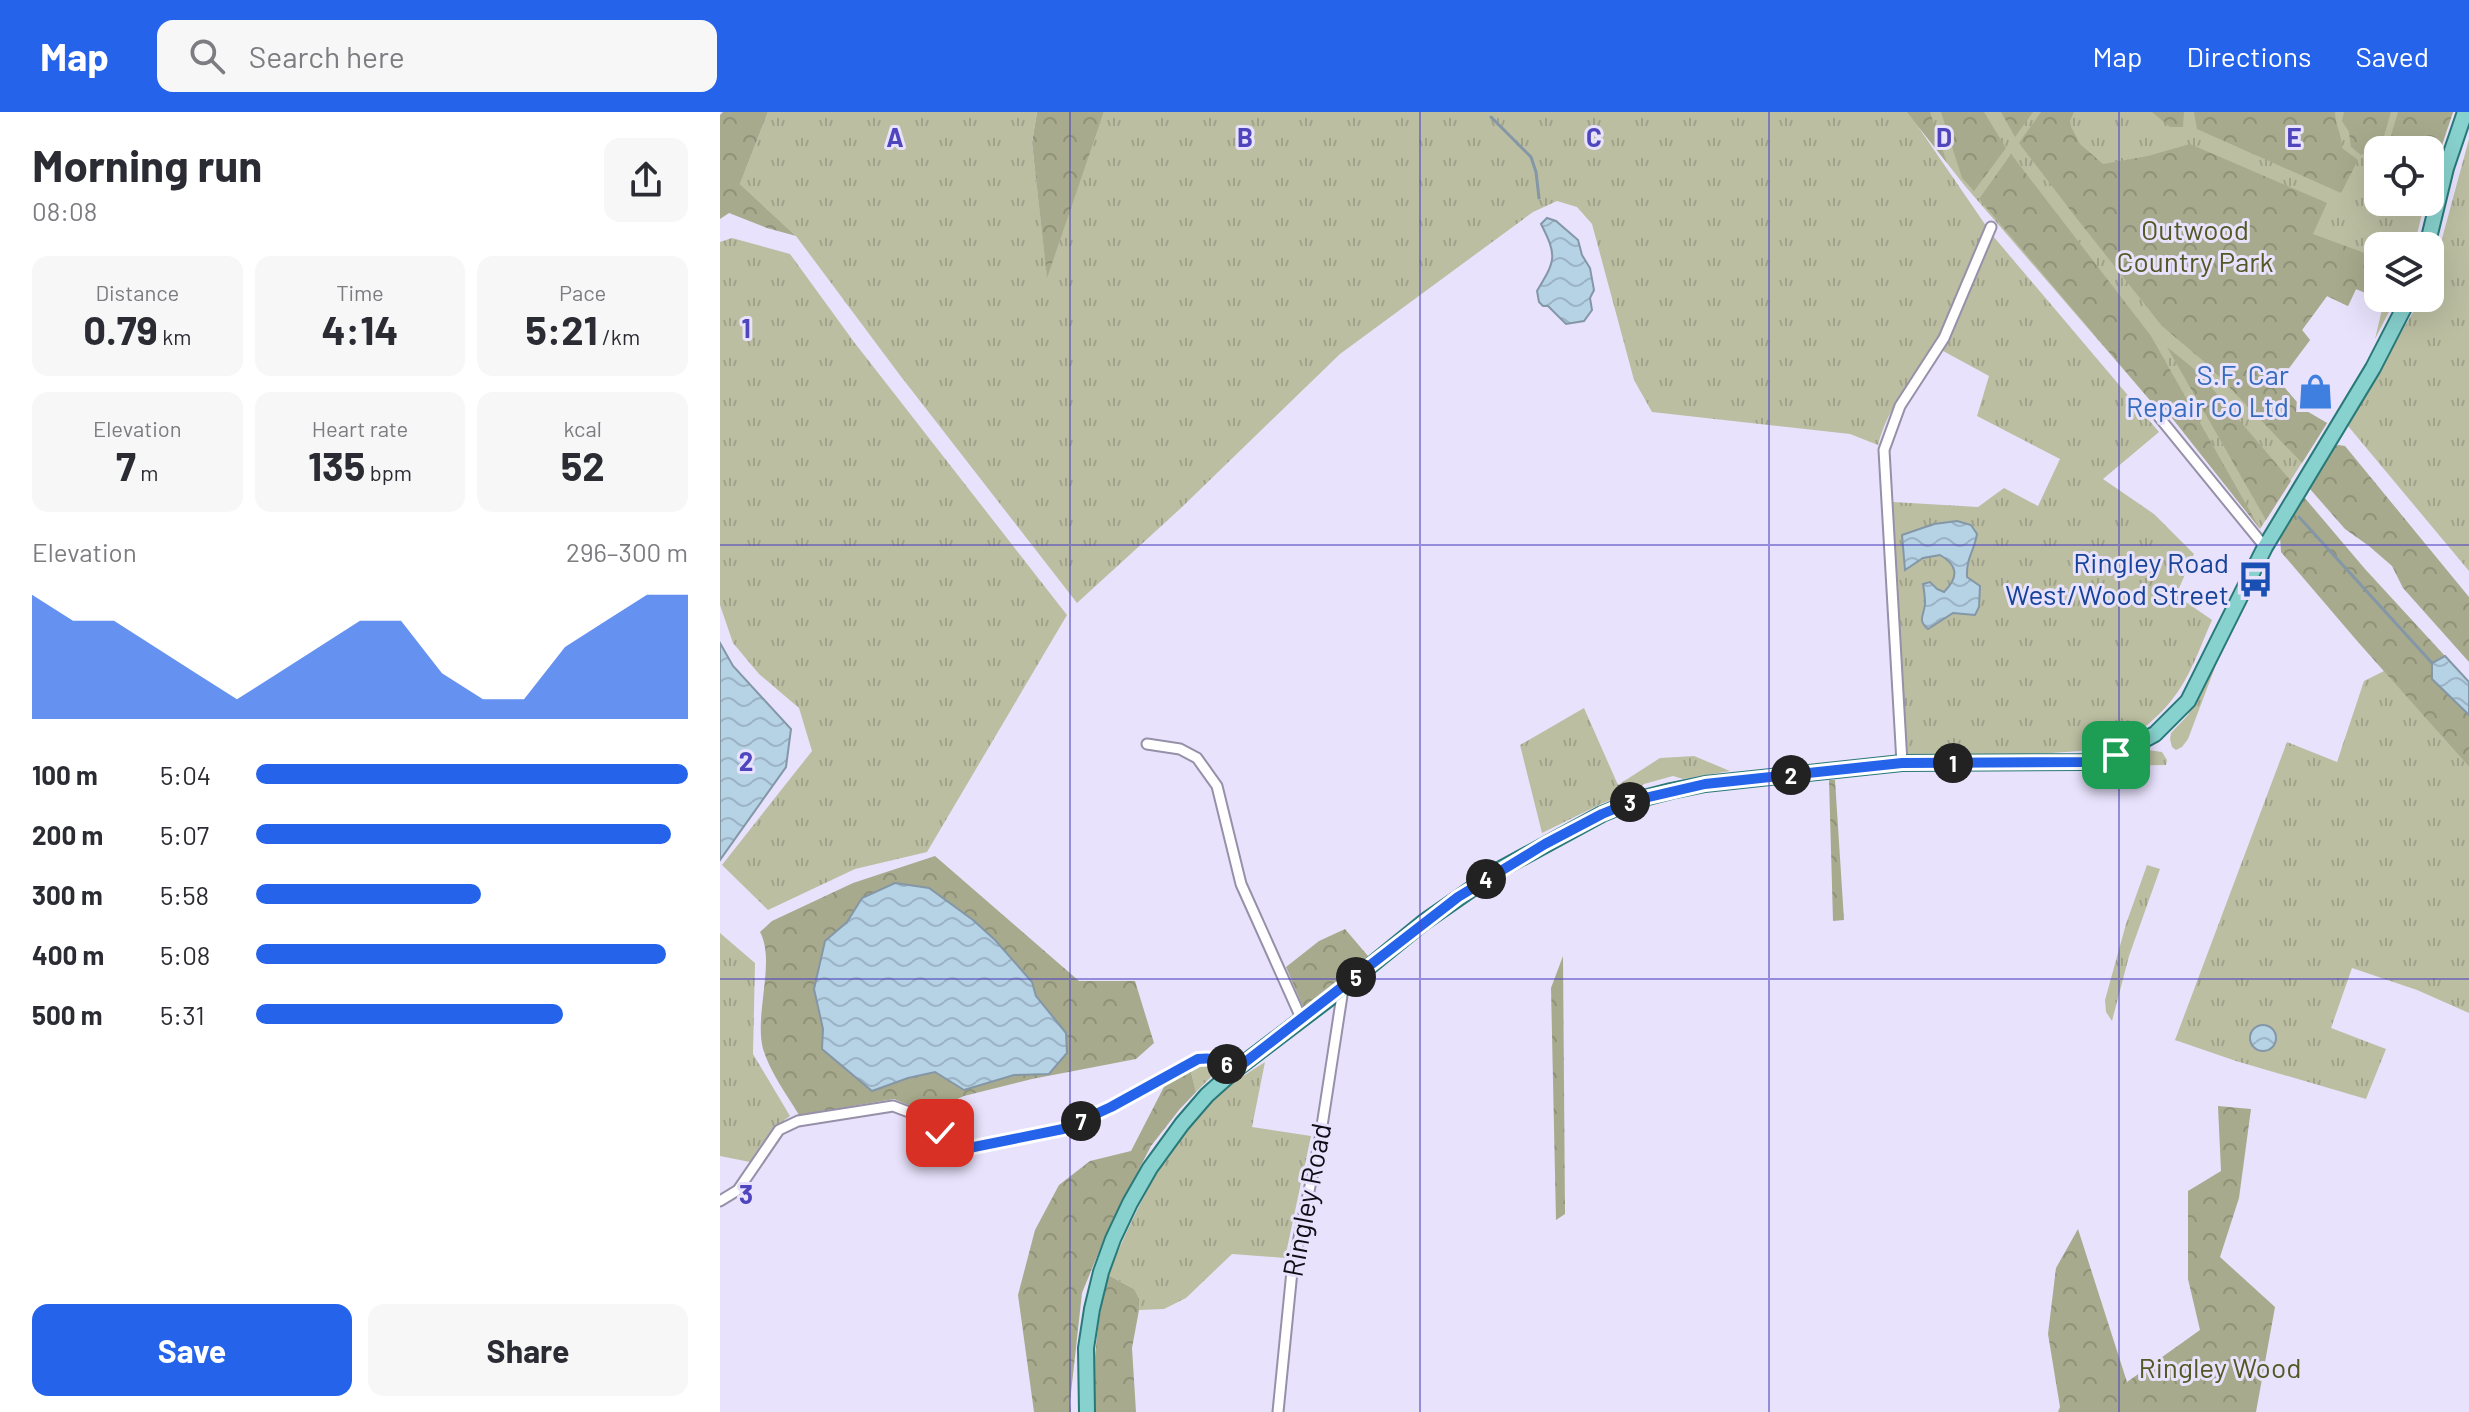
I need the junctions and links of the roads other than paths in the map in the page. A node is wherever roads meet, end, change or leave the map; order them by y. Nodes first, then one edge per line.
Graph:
1 (2465, 112) edge
2 (1991, 227) dead end
3 (2430, 232) edge
4 (2402, 312) edge
5 (2159, 417) dead end
6 (2265, 547) junction
7 (1147, 744) dead end
8 (1902, 763) junction
9 (1343, 988) junction
10 (1302, 1020) junction
11 (1235, 1070) junction
12 (720, 1201) edge
13 (1087, 1412) edge
14 (1278, 1412) edge

1 - 3 main road
2 - 8 street
4 - 6 main road
5 - 6 street
6 - 8 main road
7 - 10 street
8 - 9 main road
9 - 10 main road
9 - 14 street, Ringley Road
10 - 11 main road
11 - 12 street
11 - 13 main road

